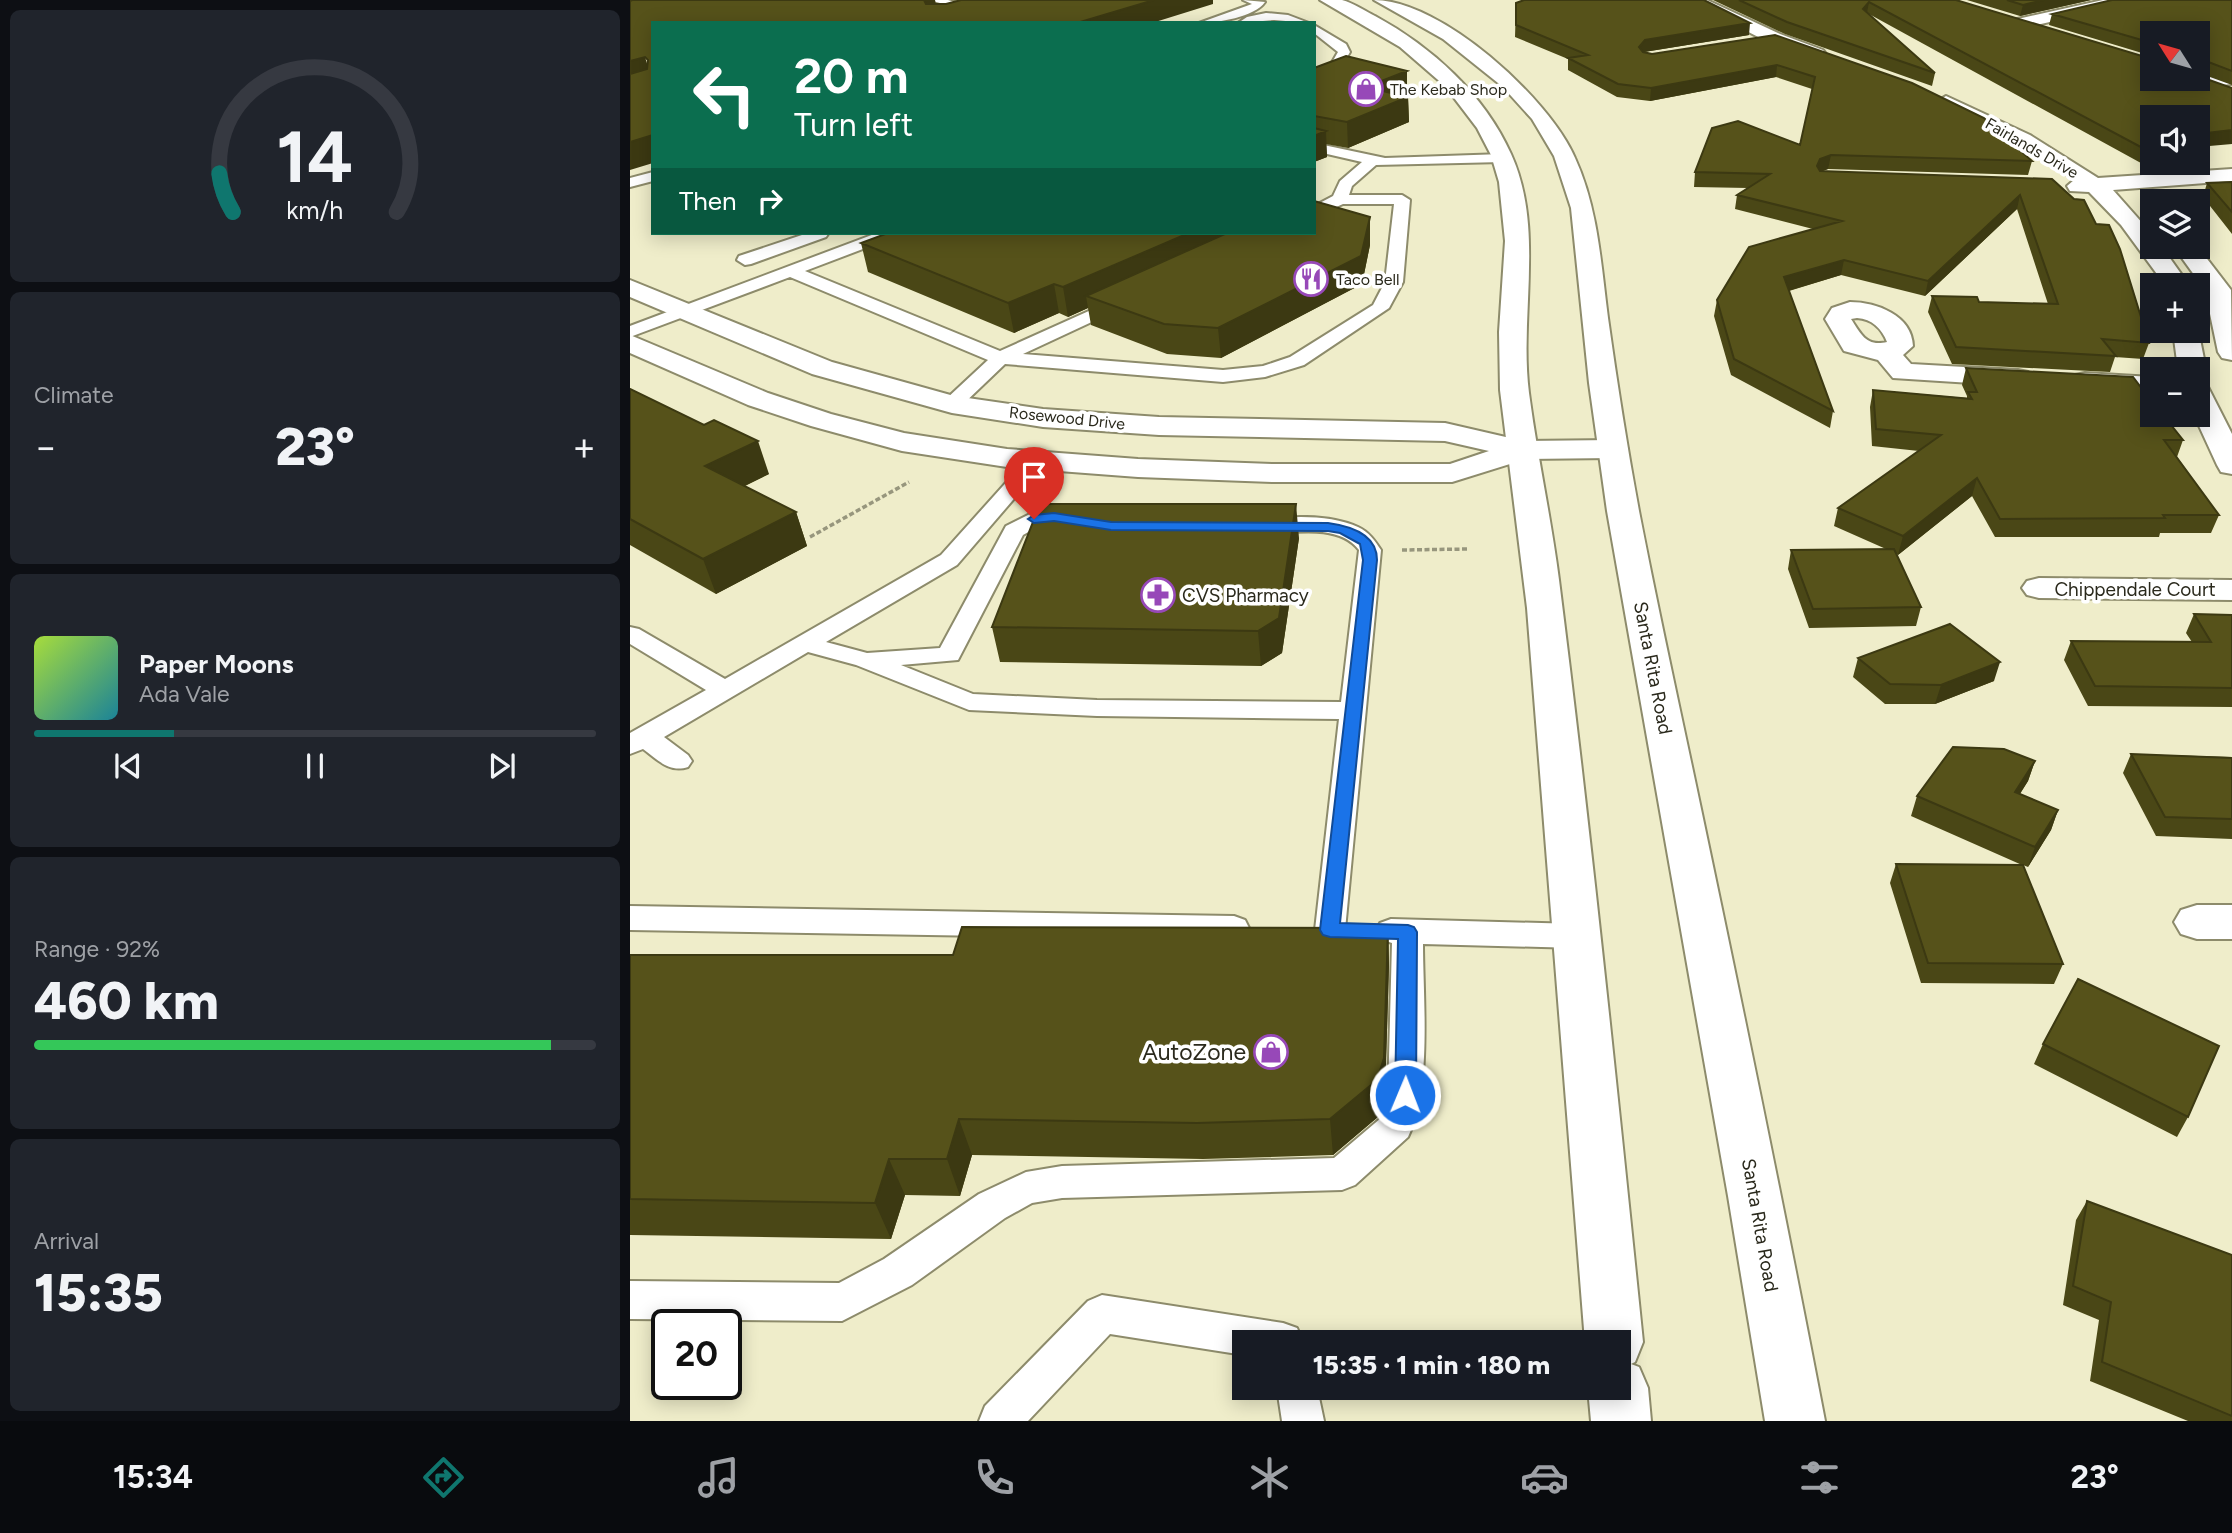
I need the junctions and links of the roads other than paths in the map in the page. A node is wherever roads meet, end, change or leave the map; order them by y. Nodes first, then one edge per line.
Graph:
1 (934, 0) edge
2 (1248, 0) edge
3 (1328, 0) edge
4 (1382, 0) edge
5 (1695, 0) edge
6 (1717, 0) edge
7 (2116, 0) edge
8 (993, 7) edge
9 (980, 11) junction
10 (958, 17) edge
11 (1211, 21) edge
12 (1249, 21) edge
13 (1295, 21) edge
14 (1316, 29) edge
15 (2058, 35) edge
16 (1783, 37) junction
17 (1316, 42) edge
18 (1746, 43) edge
19 (1342, 47) junction
20 (1836, 55) edge
21 (1316, 73) edge
22 (2232, 78) edge
23 (2210, 79) edge
24 (2210, 86) edge
25 (2232, 95) edge
26 (1316, 147) edge
27 (1503, 158) junction
28 (1373, 160) junction
29 (2232, 174) edge
30 (651, 177) edge
31 (630, 183) edge
32 (2124, 184) junction
33 (2056, 185) edge
34 (2096, 186) junction
35 (2140, 198) edge
36 (1340, 199) junction
37 (1316, 211) edge
38 (817, 235) edge
39 (886, 235) edge
40 (2195, 259) edge
41 (746, 260) dead end
42 (789, 271) junction
43 (2168, 273) edge
44 (630, 288) edge
45 (1135, 295) edge
46 (684, 311) junction
47 (630, 332) edge
48 (630, 343) edge
49 (1886, 352) dead end
50 (2232, 352) edge
51 (1000, 358) junction
52 (2140, 383) edge
53 (2210, 402) edge
54 (952, 404) junction
55 (1613, 449) junction
56 (1523, 450) junction
57 (1036, 461) junction
58 (2232, 466) edge
59 (1088, 523) edge
60 (1244, 527) edge
61 (2039, 589) dead end
62 (2232, 590) edge
63 (630, 634) edge
64 (805, 644) junction
65 (865, 660) junction
66 (726, 691) junction
67 (1353, 711) junction
68 (637, 741) edge
69 (678, 761) dead end
70 (630, 918) edge
71 (1265, 929) edge
72 (1339, 930) joint
73 (1408, 932) junction
74 (1577, 936) junction
75 (630, 1300) edge
76 (1613, 1330) edge
77 (1232, 1334) edge
78 (1299, 1400) edge
79 (1619, 1400) edge
80 (1000, 1421) edge
81 (1303, 1421) edge
82 (1621, 1421) edge
83 (1796, 1421) edge

1 - 9 lane
2 - 11 lane
3 - 27 street
4 - 55 street, Santa Rita Road
5 - 16 street
6 - 16 street
7 - 15 street
8 - 9 lane
9 - 10 lane
12 - 13 lane
14 - 19 lane
16 - 18 street
16 - 20 street
17 - 19 lane
19 - 21 lane
22 - 23 street
24 - 25 street
26 - 28 lane
27 - 28 lane
27 - 56 street
28 - 36 lane
29 - 32 street
30 - 31 lane
32 - 34 street
32 - 34 street, Fairlands Drive
32 - 35 street, Fairlands Drive
33 - 34 street
34 - 43 street, Fairlands Drive
36 - 37 lane
36 - 51 lane
38 - 41 lane
39 - 42 lane
40 - 50 street
42 - 46 lane
42 - 51 lane
44 - 46 street, Rosewood Drive
45 - 51 lane
46 - 47 lane
46 - 54 street, Rosewood Drive
48 - 57 street, Rosewood Drive
49 - 52 street
51 - 54 lane
53 - 58 street
54 - 56 street, Rosewood Drive
55 - 56 street, Rosewood Drive
55 - 83 street, Santa Rita Road
56 - 57 street, Rosewood Drive
56 - 74 street
57 - 64 lane
59 - 65 lane
60 - 67 lane
61 - 62 street, Chippendale Court
63 - 66 lane
64 - 65 lane
64 - 66 lane
65 - 67 lane
66 - 68 lane
67 - 72 lane
68 - 69 lane
70 - 71 lane
72 - 73 lane
73 - 74 lane
73 - 75 lane
74 - 76 street
77 - 80 lane
78 - 81 lane
79 - 82 street

